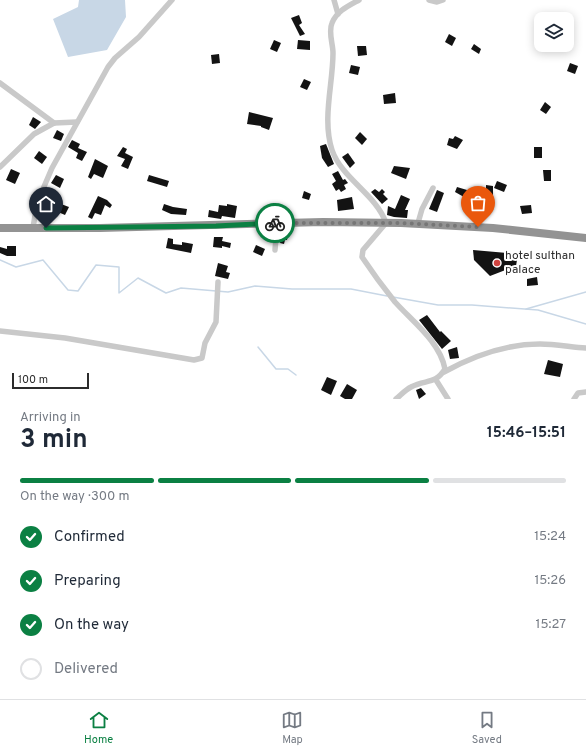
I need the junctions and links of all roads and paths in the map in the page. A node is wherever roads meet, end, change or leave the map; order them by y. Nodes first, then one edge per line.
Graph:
1 (172, 0) edge
2 (334, 0) edge
3 (359, 0) edge
4 (429, 0) edge
5 (443, 0) edge
6 (338, 14) junction
7 (0, 83) edge
8 (77, 122) junction
9 (54, 123) junction
10 (0, 167) edge
11 (433, 188) dead end
12 (386, 222) junction
13 (277, 223) junction
14 (418, 223) junction
15 (0, 228) edge
16 (33, 228) junction
17 (586, 238) edge
18 (275, 250) dead end
19 (217, 285) dead end
20 (0, 331) edge
21 (586, 348) edge
22 (443, 372) junction
23 (436, 380) junction
24 (586, 392) edge
25 (396, 399) edge
26 (448, 399) edge
27 (574, 399) edge

1 - 8 street
2 - 6 street
3 - 6 street
4 - 5 street
6 - 12 street
7 - 9 street
8 - 9 street
8 - 16 street
9 - 10 street
11 - 14 street
12 - 13 highway
12 - 14 highway
12 - 22 street
13 - 16 highway
13 - 18 street
14 - 17 highway
15 - 16 highway
19 - 20 street
21 - 22 street
22 - 23 street
23 - 25 street
23 - 26 street
24 - 27 street

